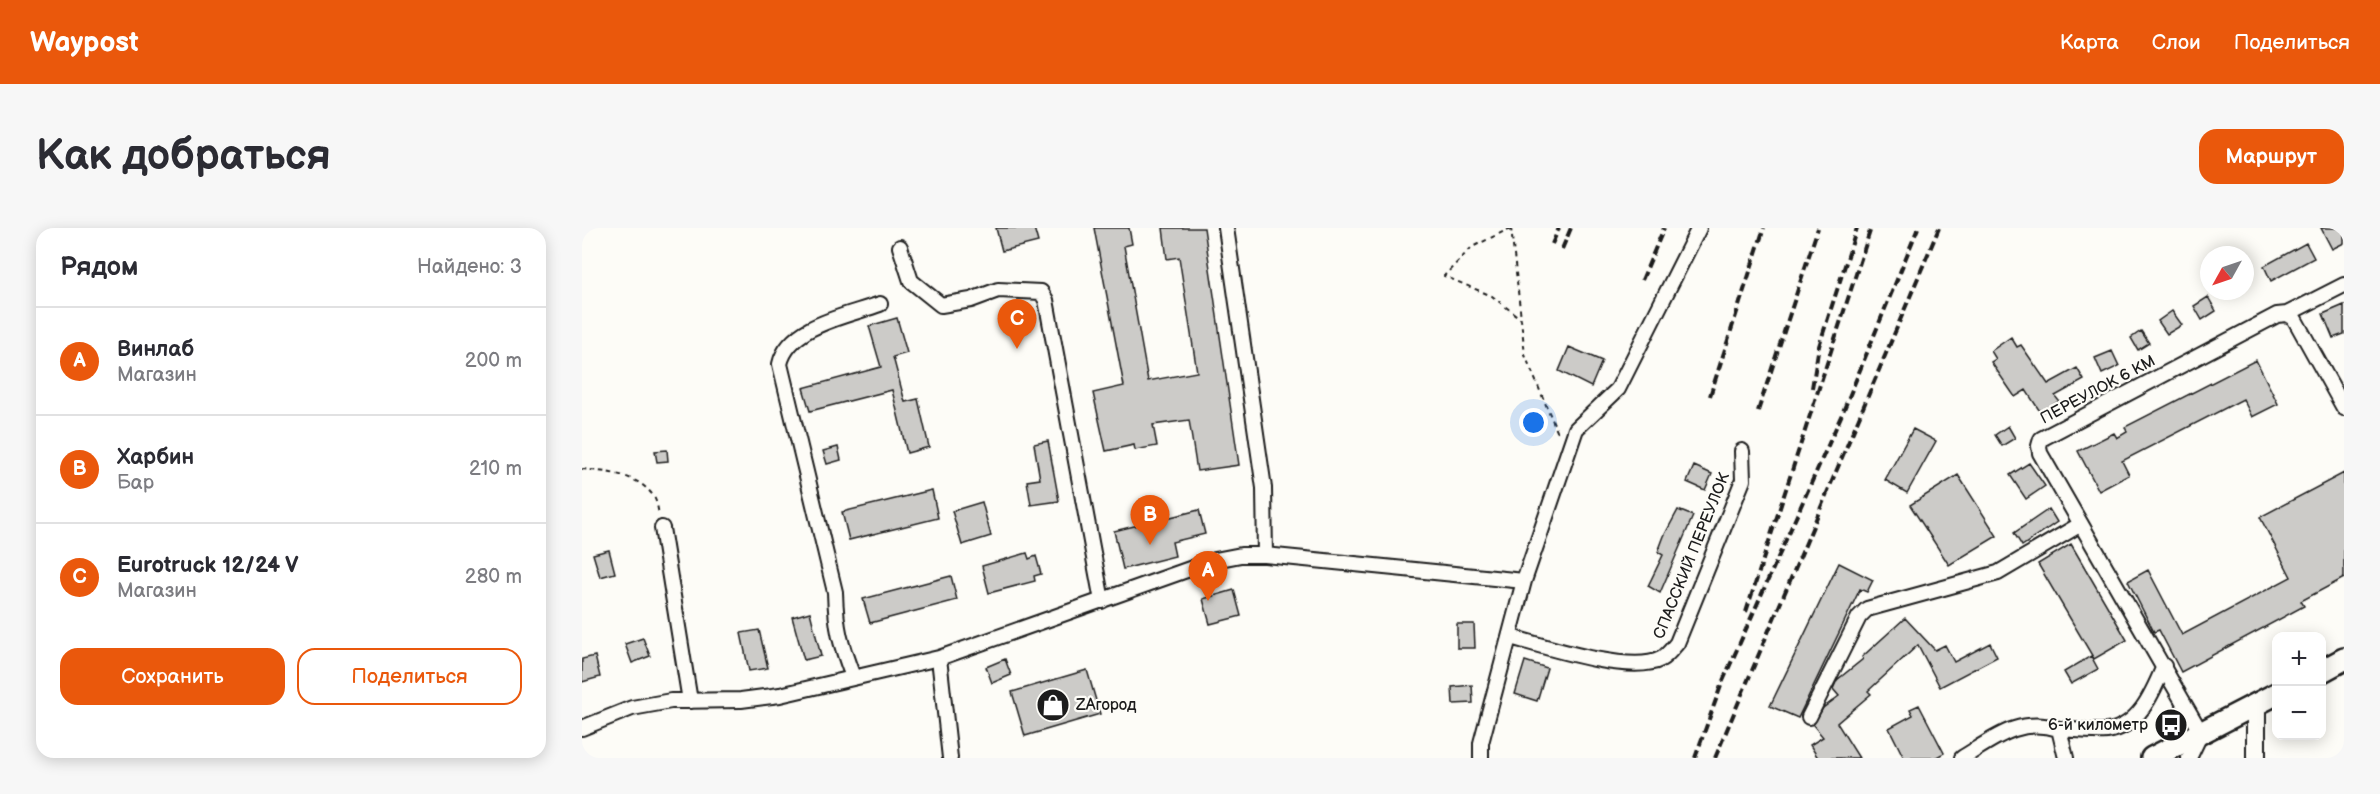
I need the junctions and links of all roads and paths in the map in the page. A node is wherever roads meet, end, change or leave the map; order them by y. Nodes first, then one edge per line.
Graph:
1 (1226, 228) edge
2 (1511, 228) edge
3 (1700, 228) edge
4 (900, 248) dead end
5 (2344, 285) edge
6 (880, 304) dead end
7 (2287, 314) junction
8 (1521, 319) junction
9 (2344, 408) edge
10 (1570, 448) junction
11 (1742, 451) dead end
12 (582, 469) edge
13 (2081, 524) junction
14 (662, 528) joint
15 (1265, 555) junction
16 (1524, 582) junction
17 (1102, 601) junction
18 (1511, 637) junction
19 (939, 658) junction
20 (2164, 666) junction
21 (853, 677) junction
22 (2272, 697) edge
23 (690, 701) junction
24 (2256, 705) junction
25 (1809, 717) dead end
26 (582, 728) edge
27 (2059, 729) junction
28 (2201, 733) junction
29 (950, 758) edge
30 (1481, 758) edge
31 (1962, 758) edge
32 (2066, 758) edge
33 (2152, 758) edge
34 (2188, 758) edge
35 (2256, 758) edge

1 - 15 street
2 - 8 path
2 - 8 path
3 - 10 street
4 - 17 street
5 - 7 street, ПЕРЕУЛОК 6 КМ
6 - 21 street
7 - 9 street
7 - 13 street, ПЕРЕУЛОК 6 КМ
8 - 10 path
10 - 16 street
11 - 18 street, СПАССКИЙ ПЕРЕУЛОК
12 - 14 path
13 - 20 street, ПЕРЕУЛОК 6 КМ
13 - 25 street
14 - 23 street
15 - 16 street
15 - 17 street
16 - 18 street
17 - 19 street
18 - 30 street
19 - 21 street
19 - 29 street
20 - 27 street
20 - 28 street, ПЕРЕУЛОК 6 КМ
21 - 23 street
22 - 24 highway
23 - 26 street
24 - 28 highway
24 - 35 main road
27 - 31 street
27 - 32 street
28 - 33 highway
28 - 34 street

